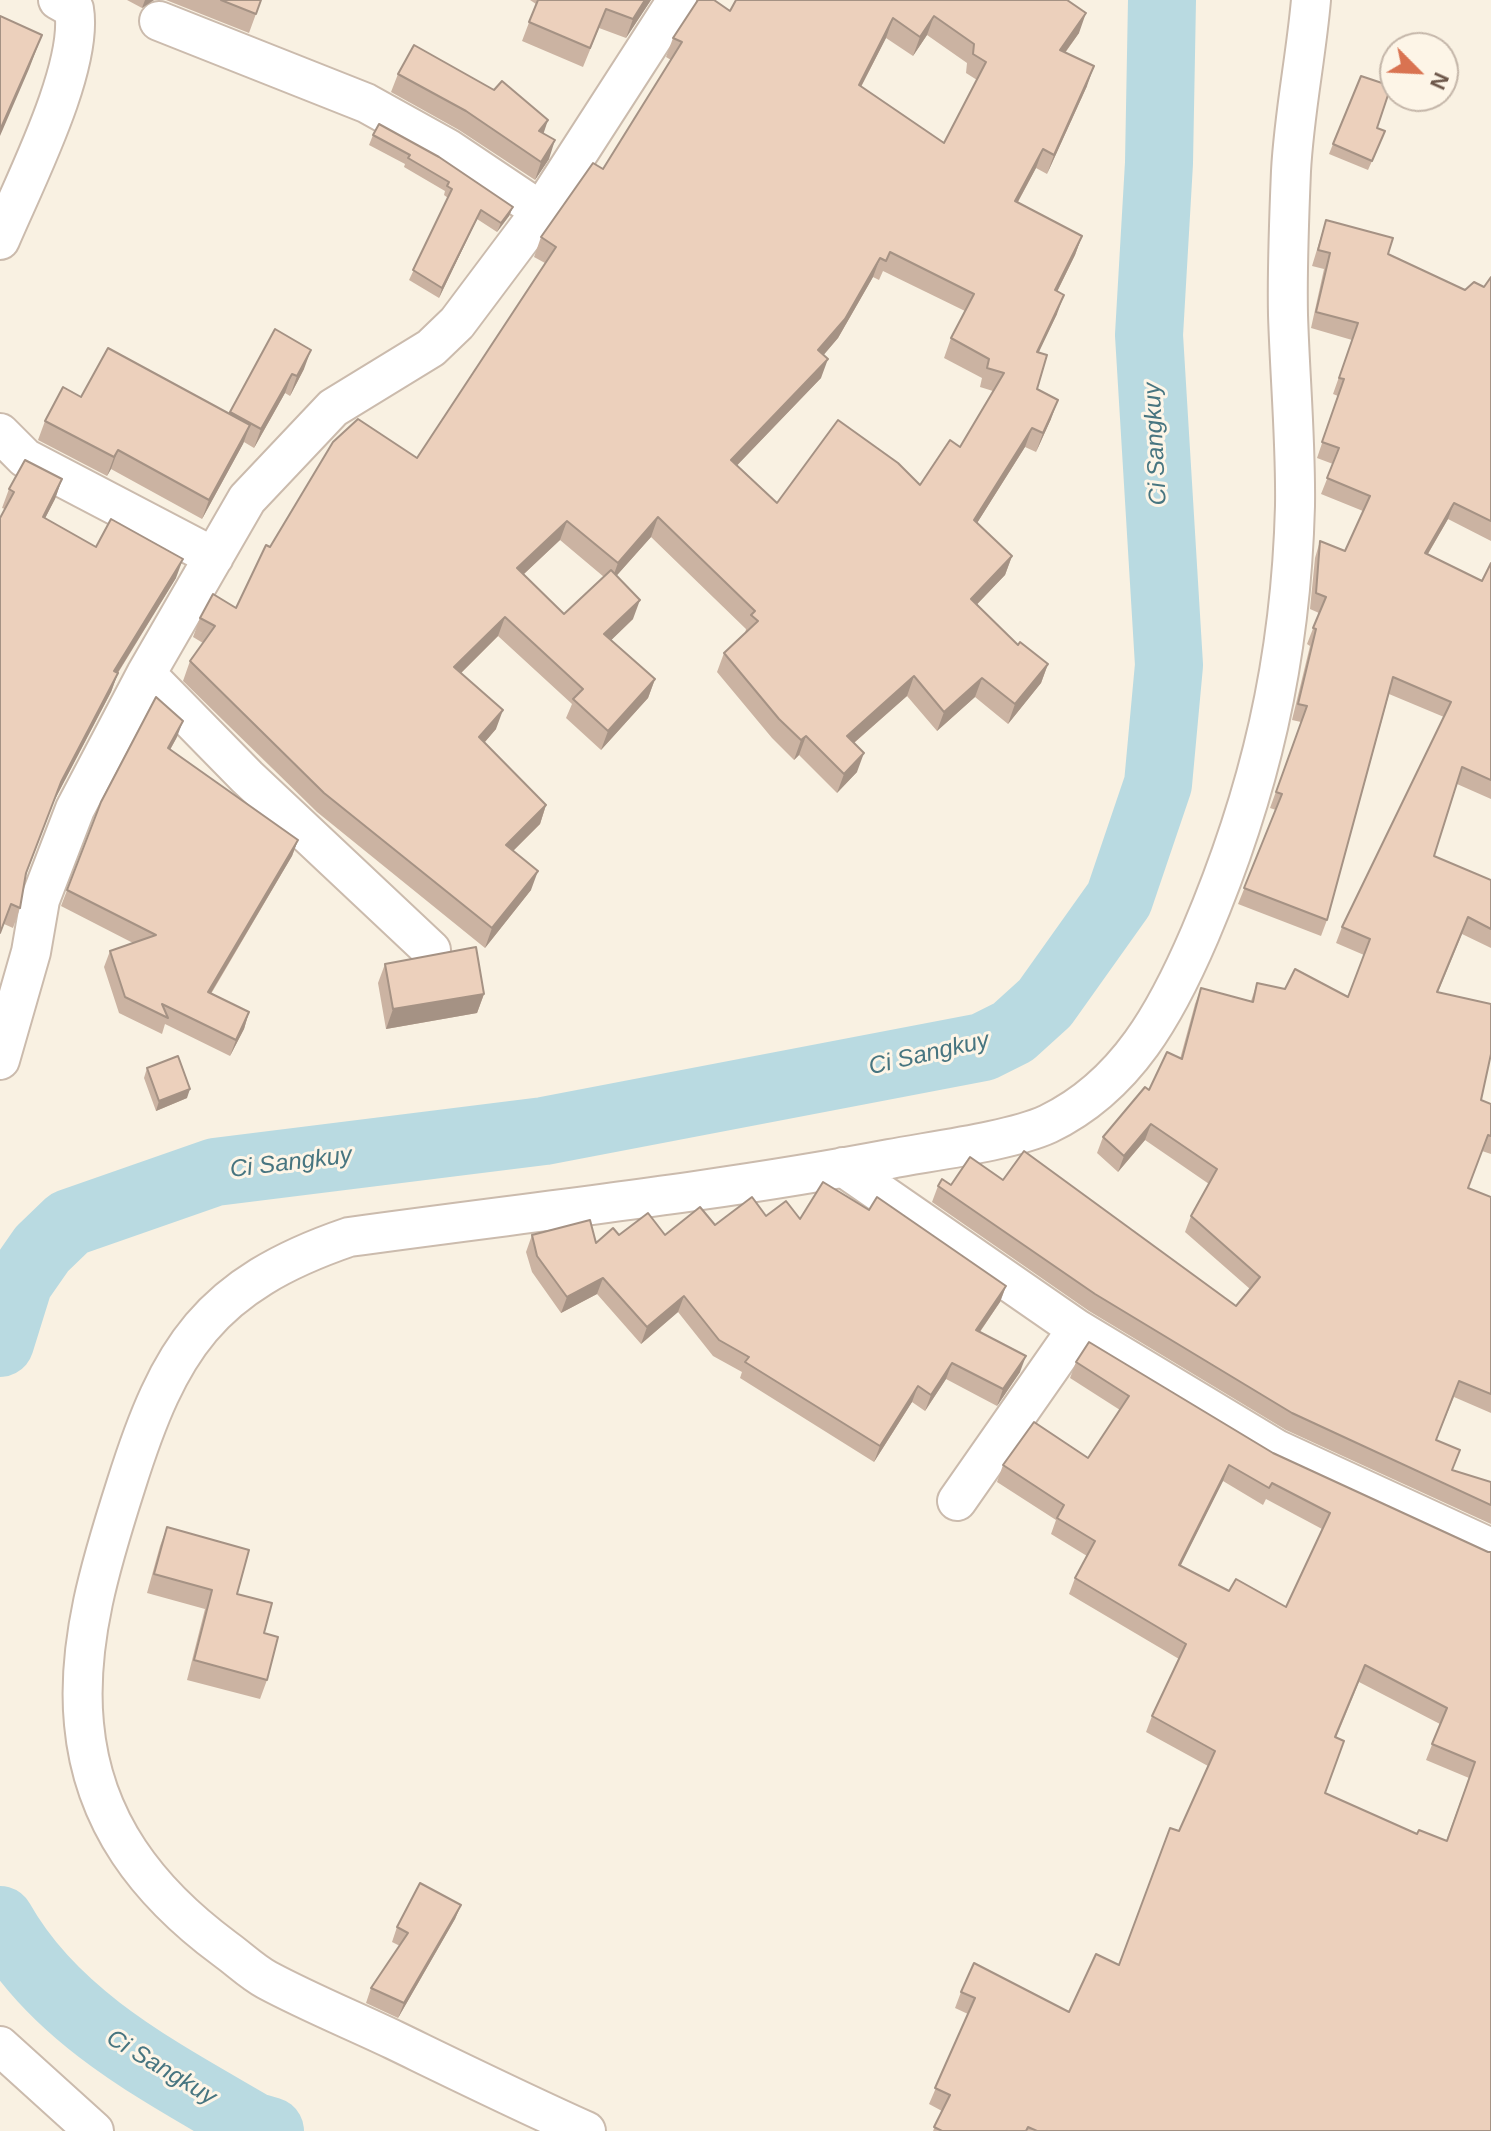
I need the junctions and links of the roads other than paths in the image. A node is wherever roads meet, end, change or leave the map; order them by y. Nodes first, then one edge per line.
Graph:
1 (58, 0) edge
2 (677, 0) edge
3 (1311, 0) edge
4 (159, 21) dead end
5 (541, 211) junction
6 (0, 240) edge
7 (0, 433) edge
8 (214, 557) junction
9 (146, 674) junction
10 (431, 950) dead end
11 (6, 1019) edge
12 (0, 1060) edge
13 (843, 1167) junction
14 (1077, 1329) junction
15 (957, 1501) dead end
16 (1491, 1548) edge
17 (0, 2046) edge
18 (94, 2131) edge
19 (586, 2131) edge

1 - 6 street
2 - 5 street
3 - 13 street
4 - 5 street
5 - 8 street
7 - 8 street
8 - 9 street
9 - 10 street
9 - 11 street
11 - 12 street
13 - 14 street
13 - 19 street
14 - 15 street
14 - 16 street
17 - 18 street

